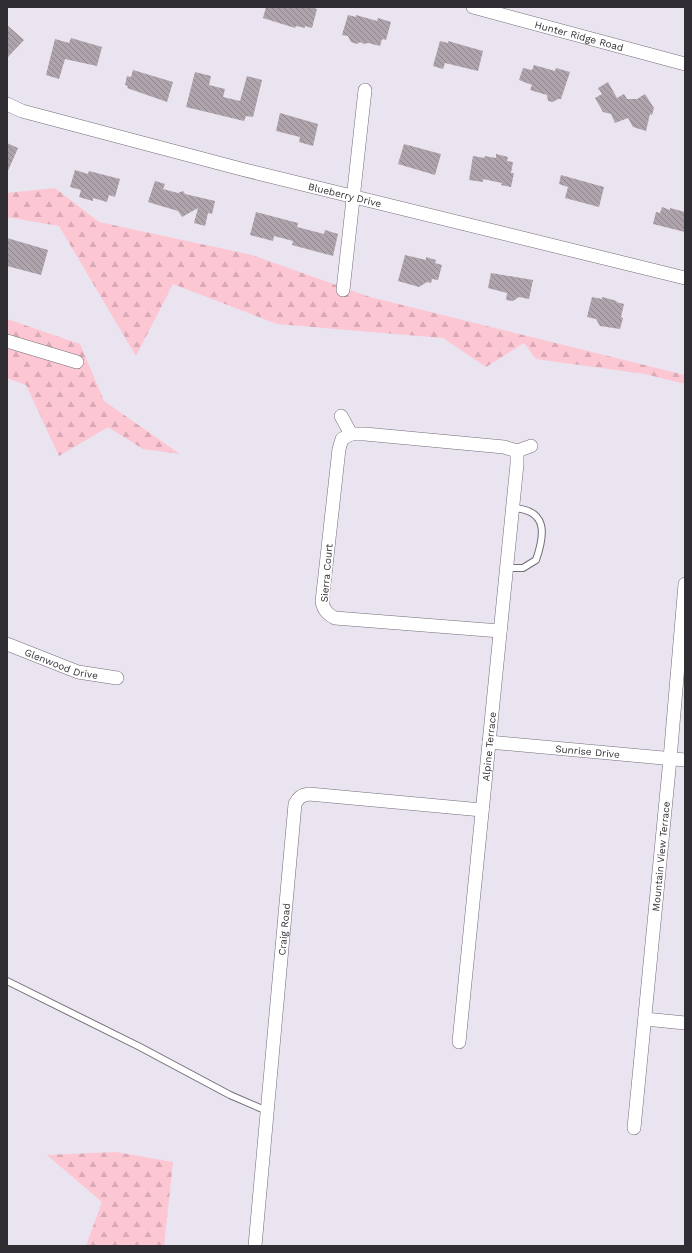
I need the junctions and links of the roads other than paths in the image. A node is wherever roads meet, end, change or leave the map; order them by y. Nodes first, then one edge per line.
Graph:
1 (474, 7) edge
2 (685, 64) edge
3 (365, 90) dead end
4 (7, 104) edge
5 (354, 197) junction
6 (685, 278) edge
7 (343, 290) dead end
8 (7, 341) edge
9 (77, 362) dead end
10 (341, 416) dead end
11 (351, 434) junction
12 (531, 446) dead end
13 (517, 451) junction
14 (513, 508) junction
15 (506, 568) junction
16 (685, 584) edge
17 (500, 631) junction
18 (7, 644) edge
19 (116, 678) dead end
20 (489, 742) junction
21 (670, 759) junction
22 (685, 760) edge
23 (482, 810) junction
24 (7, 981) edge
25 (645, 1019) junction
26 (685, 1023) edge
27 (459, 1042) dead end
28 (267, 1111) junction
29 (634, 1128) dead end
30 (255, 1246) edge

1 - 2 street, Hunter Ridge Road
3 - 5 street
4 - 5 street, Blueberry Drive
5 - 6 street, Blueberry Drive
5 - 7 street
8 - 9 street
10 - 11 street
11 - 13 street
11 - 17 street, Sierra Court
12 - 13 street
13 - 14 street, Alpine Terrace
14 - 15 street, Alpine Terrace
14 - 15 lane
15 - 17 street, Alpine Terrace
16 - 21 street, Mountain View Terrace
17 - 20 street, Alpine Terrace
18 - 19 street, Glenwood Drive
20 - 21 street, Sunrise Drive
20 - 23 street, Alpine Terrace
21 - 22 street, Sunrise Drive
21 - 25 street, Mountain View Terrace
23 - 27 street, Alpine Terrace
23 - 28 street, Craig Road
24 - 28 lane
25 - 26 street
25 - 29 street, Mountain View Terrace
28 - 30 street, Craig Road

